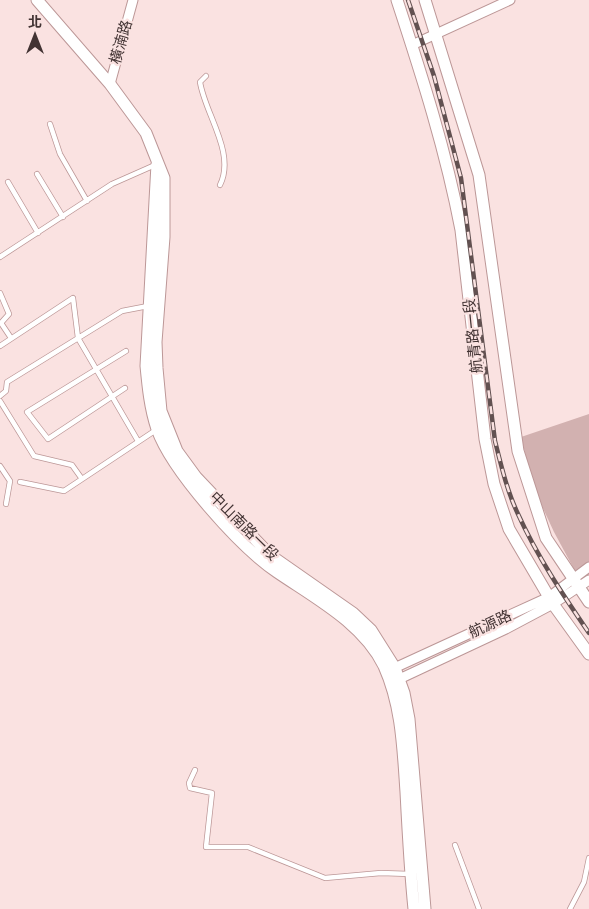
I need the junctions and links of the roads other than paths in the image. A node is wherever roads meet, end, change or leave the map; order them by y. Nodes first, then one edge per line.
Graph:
1 (38, 0) edge
2 (133, 0) edge
3 (397, 0) edge
4 (425, 0) edge
5 (510, 0) edge
6 (436, 34) junction
7 (412, 45) junction
8 (206, 76) dead end
9 (110, 84) junction
10 (50, 124) dead end
11 (157, 164) junction
12 (37, 174) dead end
13 (8, 182) dead end
14 (220, 185) dead end
15 (87, 201) junction
16 (63, 217) junction
17 (38, 233) junction
18 (0, 257) edge
19 (0, 293) edge
20 (154, 306) junction
21 (11, 338) junction
22 (78, 338) junction
23 (0, 346) edge
24 (126, 351) dead end
25 (95, 369) junction
26 (125, 388) dead end
27 (0, 396) edge
28 (112, 396) junction
29 (0, 400) edge
30 (162, 428) junction
31 (138, 441) junction
32 (0, 466) edge
33 (82, 479) junction
34 (20, 482) dead end
35 (6, 504) dead end
36 (589, 567) edge
37 (580, 582) edge
38 (551, 600) junction
39 (589, 602) edge
40 (589, 654) edge
41 (393, 675) junction
42 (195, 770) dead end
43 (455, 845) dead end
44 (589, 858) edge
45 (411, 874) junction
46 (414, 909) edge
47 (425, 909) edge
48 (479, 909) edge
49 (570, 909) edge

1 - 9 street, 中山南路一段
2 - 9 street, 橫湳路
3 - 7 street, 航青路一段
4 - 6 street, 航青路一段
5 - 6 street
6 - 7 street
6 - 37 street, 航青路一段
7 - 38 street, 航青路一段
8 - 14 lane
9 - 11 street, 中山南路一段
10 - 15 lane
11 - 15 lane
11 - 20 street, 中山南路一段
12 - 16 lane
13 - 17 lane
15 - 16 lane
16 - 17 lane
17 - 18 lane
19 - 21 lane
20 - 22 lane
20 - 30 street, 中山南路一段
21 - 22 lane
21 - 23 lane
22 - 25 lane
22 - 27 lane
24 - 25 lane
25 - 28 lane
25 - 28 lane
26 - 28 lane
28 - 31 lane
29 - 33 lane
30 - 31 lane
30 - 41 street, 中山南路一段
31 - 33 lane
32 - 35 lane
33 - 34 lane
36 - 37 street, 航源路
37 - 38 street, 航源路
37 - 39 street, 航青路一段
38 - 40 street, 航青路一段
38 - 41 street, 航源路
41 - 45 street, 中山南路一段
41 - 47 street, 中山南路一段
42 - 45 lane
43 - 48 lane
44 - 49 lane
45 - 46 street, 中山南路一段

